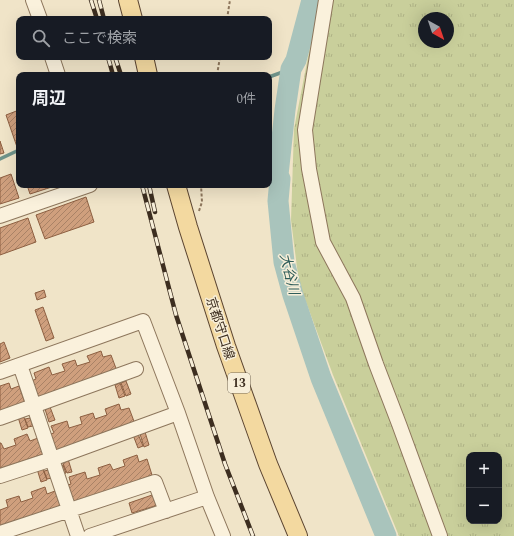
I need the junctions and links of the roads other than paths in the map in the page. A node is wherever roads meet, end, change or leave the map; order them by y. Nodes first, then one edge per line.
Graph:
1 (33, 0) edge
2 (128, 0) edge
3 (326, 0) edge
4 (39, 16) edge
5 (133, 16) edge
6 (53, 60) edge
7 (145, 60) edge
8 (57, 72) edge
9 (147, 72) edge
10 (81, 188) edge
11 (177, 188) edge
12 (0, 216) edge
13 (20, 365) junction
14 (136, 370) dead end
15 (0, 372) edge
16 (34, 406) junction
17 (178, 413) junction
18 (0, 418) edge
19 (52, 459) junction
20 (0, 476) edge
21 (207, 497) junction
22 (69, 510) junction
23 (166, 511) junction
24 (0, 533) edge
25 (78, 536) edge
26 (90, 536) edge
27 (223, 536) edge
28 (298, 536) edge
29 (440, 536) edge

1 - 4 street
2 - 5 main road
3 - 29 street
6 - 8 street
7 - 9 main road
10 - 12 street
11 - 28 main road, 京都守口線 / 13
13 - 15 street
13 - 16 street
13 - 17 street
14 - 16 street
16 - 18 street
16 - 19 street
17 - 19 street
17 - 21 street
19 - 20 street
19 - 22 street
21 - 23 street
21 - 27 street
22 - 23 street
22 - 24 street
22 - 25 street
23 - 26 street

